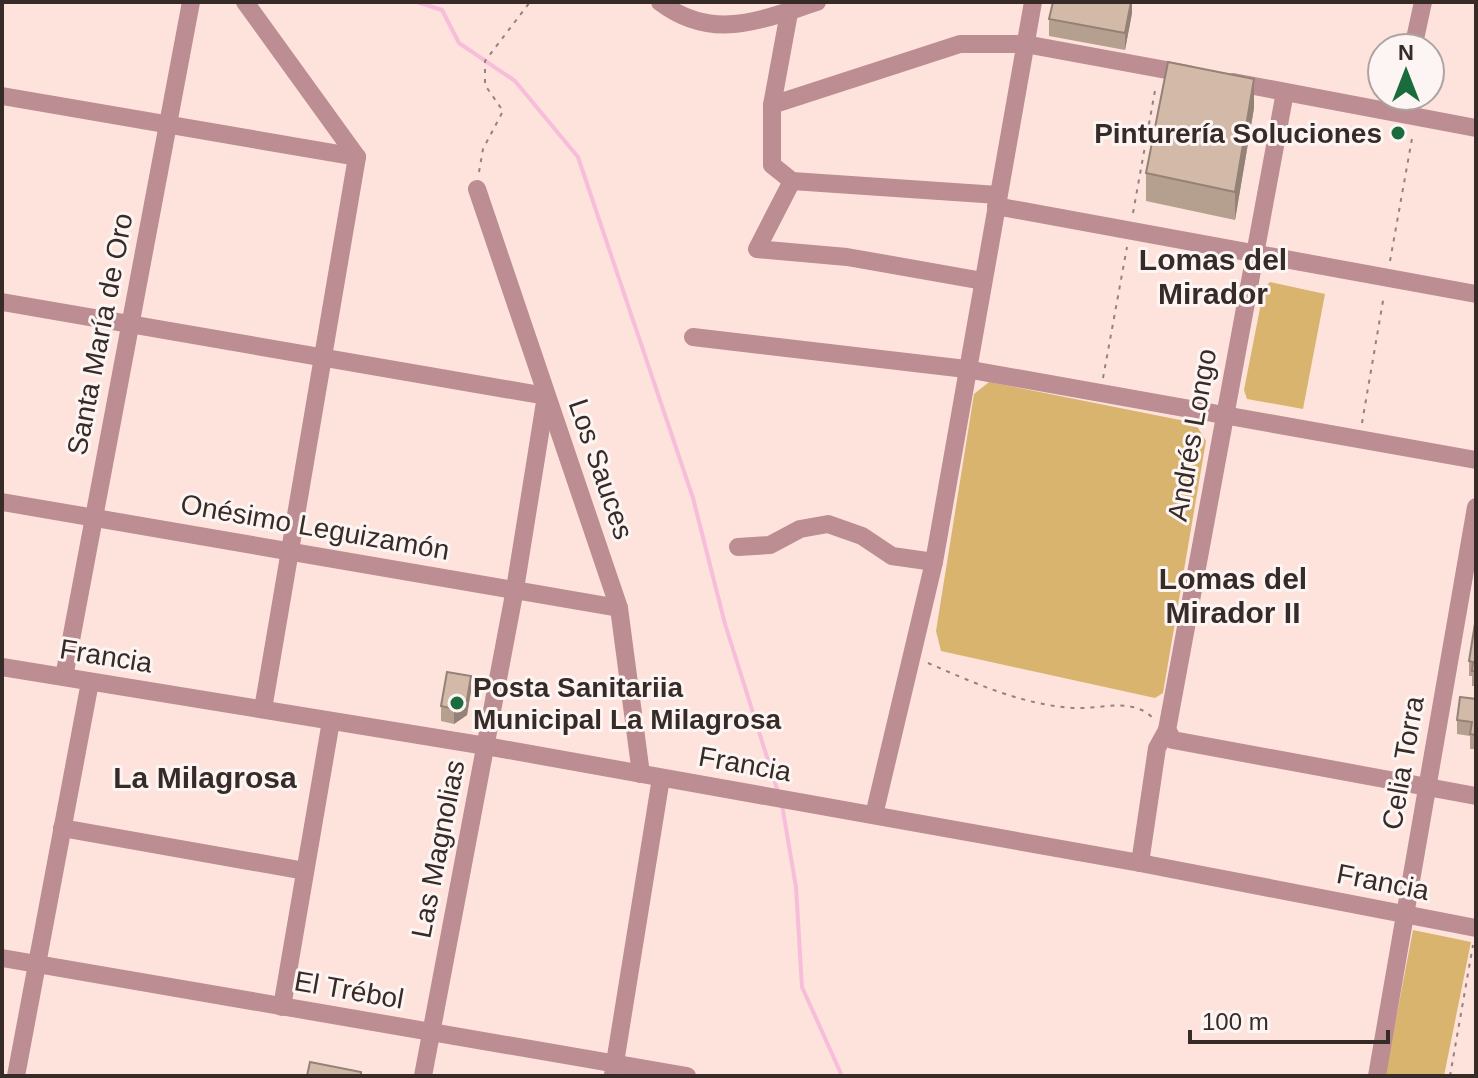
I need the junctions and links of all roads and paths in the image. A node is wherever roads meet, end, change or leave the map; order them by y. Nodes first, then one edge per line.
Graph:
1 (191, 2) edge
2 (245, 2) edge
3 (530, 2) edge
4 (660, 2) edge
5 (817, 2) edge
6 (1033, 2) edge
7 (1423, 2) edge
8 (790, 6) edge
9 (1416, 32) edge
10 (1025, 44) junction
11 (1285, 92) junction
12 (2, 96) edge
13 (1366, 101) edge
14 (772, 105) junction
15 (1425, 112) edge
16 (168, 125) junction
17 (1476, 128) edge
18 (357, 157) junction
19 (792, 181) junction
20 (477, 189) joint
21 (997, 200) junction
22 (1254, 253) junction
23 (983, 281) junction
24 (1476, 294) edge
25 (2, 302) edge
26 (130, 324) junction
27 (693, 337) dead end
28 (323, 356) junction
29 (966, 369) junction
30 (546, 396) junction
31 (1223, 415) junction
32 (1476, 460) edge
33 (2, 502) edge
34 (1476, 507) edge
35 (93, 518) junction
36 (738, 547) dead end
37 (291, 551) junction
38 (934, 562) junction
39 (515, 589) junction
40 (619, 608) junction
41 (912, 656) junction
42 (2, 667) edge
43 (64, 677) junction
44 (90, 682) junction
45 (263, 709) junction
46 (331, 721) junction
47 (1170, 735) junction
48 (486, 746) junction
49 (641, 774) junction
50 (661, 778) junction
51 (1428, 787) junction
52 (1476, 796) edge
53 (874, 815) junction
54 (62, 828) junction
55 (1140, 863) junction
56 (305, 871) junction
57 (1406, 916) junction
58 (1476, 928) edge
59 (2, 958) edge
60 (37, 964) junction
61 (282, 1007) junction
62 (432, 1033) junction
63 (614, 1070) edge
64 (16, 1076) edge
65 (423, 1076) edge
66 (687, 1076) edge
67 (1377, 1076) edge
68 (1450, 1076) edge

1 - 16 street, Santa María de Oro
2 - 18 street
3 - 20 path
4 - 8 street
5 - 8 street
6 - 10 street
7 - 9 street
8 - 14 street
10 - 11 street
10 - 14 street
10 - 21 street
11 - 13 street
11 - 22 street, Andrés Longo
12 - 16 street
14 - 19 street
15 - 17 street
16 - 18 street
16 - 26 street, Santa María de Oro
18 - 28 street
19 - 21 street
19 - 23 street
20 - 30 street, Los Sauces
21 - 22 street
21 - 23 street
22 - 24 street
22 - 31 street, Andrés Longo
23 - 29 street
25 - 26 street
26 - 28 street
26 - 35 street, Santa María de Oro
27 - 29 street
28 - 30 street
28 - 37 street
29 - 31 street
29 - 38 street
30 - 39 street, Las Magnolias
30 - 40 street, Los Sauces
31 - 32 street
31 - 47 street, Andrés Longo
33 - 35 street, Onésimo Leguizamón
34 - 51 street, Celia Torra
35 - 37 street, Onésimo Leguizamón
35 - 43 street, Santa María de Oro
36 - 38 street
37 - 39 street, Onésimo Leguizamón
37 - 45 street
38 - 41 street
39 - 40 street, Onésimo Leguizamón
39 - 48 street, Las Magnolias
40 - 49 street, Los Sauces
41 - 47 path
41 - 53 street
42 - 43 street, Francia
43 - 44 street, Francia
44 - 45 street, Francia
44 - 54 street
45 - 46 street, Francia
46 - 48 street, Francia
46 - 56 street
47 - 51 street
47 - 55 street, Andrés Longo
48 - 49 street, Francia
48 - 62 street, Las Magnolias
49 - 50 street, Francia
50 - 53 street, Francia
50 - 63 street
51 - 52 street
51 - 57 street, Celia Torra
53 - 55 street, Francia
54 - 56 street
54 - 60 street
55 - 57 street, Francia
56 - 61 street
57 - 58 street, Francia
57 - 67 street, Celia Torra
58 - 68 path
59 - 60 street, El Trébol
60 - 61 street, El Trébol
60 - 64 street
61 - 62 street, El Trébol
62 - 63 street, El Trébol
62 - 65 street, Las Magnolias
63 - 66 street, El Trébol

